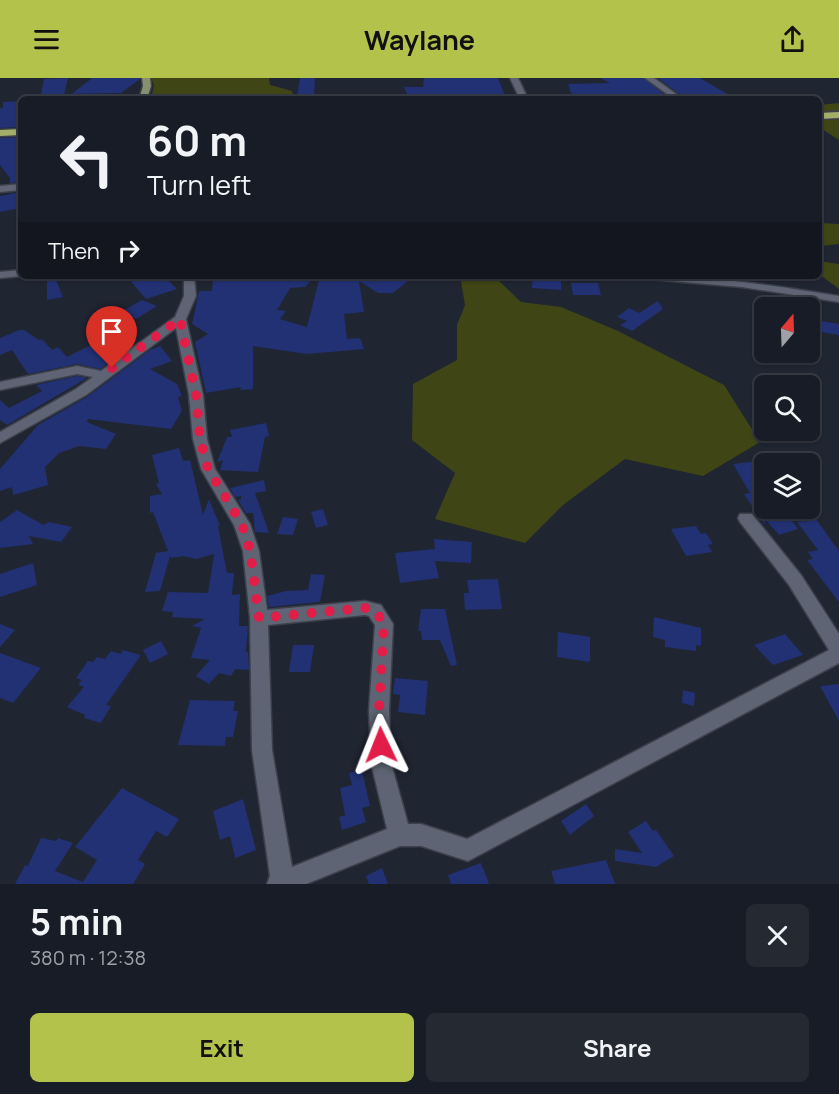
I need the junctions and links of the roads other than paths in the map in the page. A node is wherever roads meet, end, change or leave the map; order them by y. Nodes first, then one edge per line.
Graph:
1 (146, 78) edge
2 (514, 78) edge
3 (649, 78) edge
4 (144, 96) edge
5 (523, 96) edge
6 (675, 96) edge
7 (839, 115) edge
8 (822, 116) edge
9 (18, 132) edge
10 (0, 133) edge
11 (18, 186) edge
12 (0, 189) edge
13 (18, 273) edge
14 (0, 275) edge
15 (190, 279) edge
16 (683, 279) edge
17 (839, 299) edge
18 (180, 319) junction
19 (103, 375) junction
20 (0, 386) edge
21 (0, 438) edge
22 (746, 518) dead end
23 (259, 618) junction
24 (839, 652) edge
25 (400, 835) junction
26 (281, 883) edge

1 - 4 main road
2 - 5 street
3 - 6 street
7 - 8 highway
9 - 10 highway
11 - 12 street
13 - 14 street
15 - 18 street
16 - 17 street
18 - 19 street
18 - 23 street
19 - 20 street
19 - 21 street
22 - 24 street
23 - 25 street
23 - 26 street
24 - 25 street
25 - 26 street

